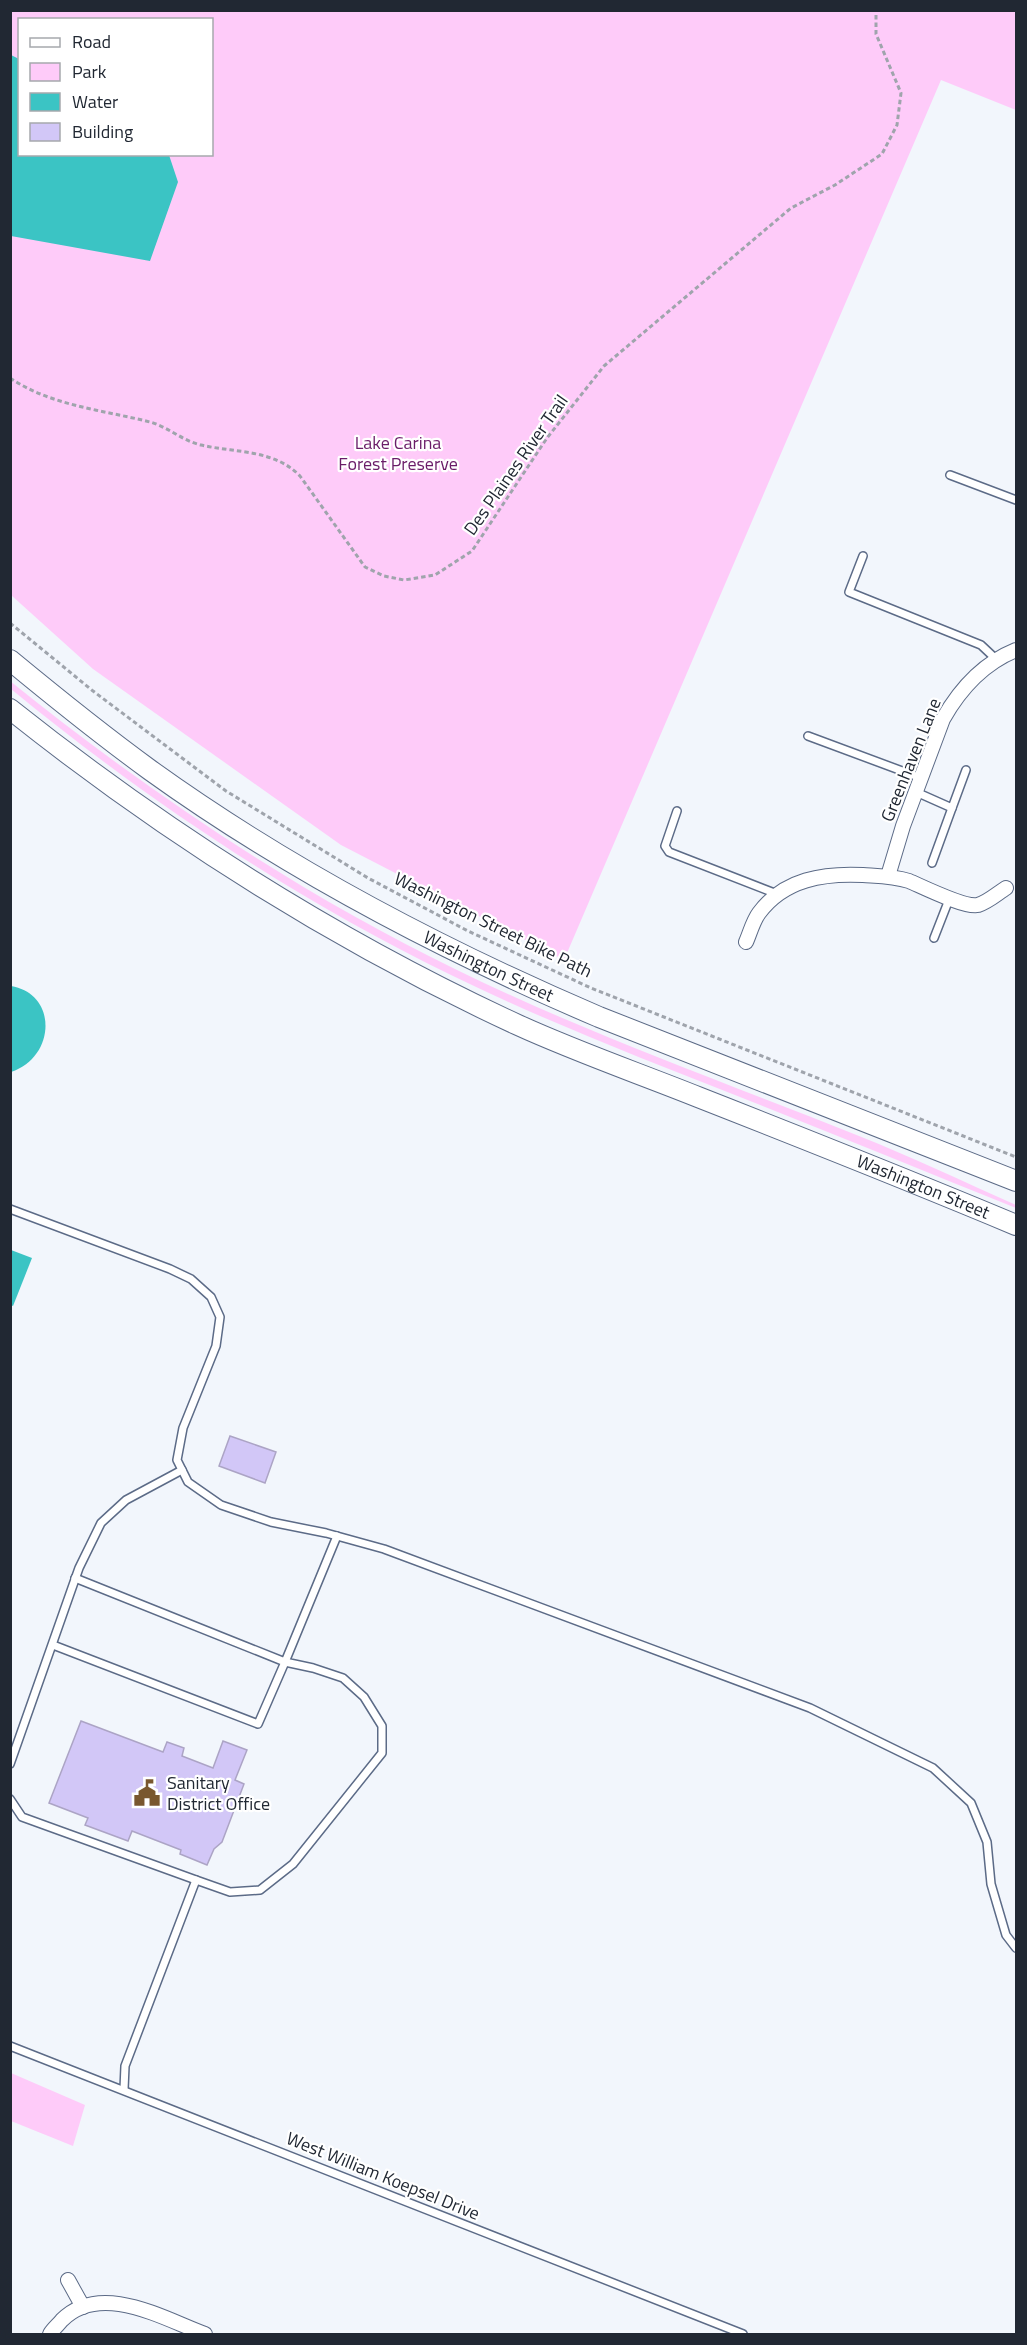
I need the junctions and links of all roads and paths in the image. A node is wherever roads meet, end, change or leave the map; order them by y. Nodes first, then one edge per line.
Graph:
1 (876, 10) edge
2 (10, 378) edge
3 (950, 475) dead end
4 (1017, 500) edge
5 (863, 556) dead end
6 (10, 623) edge
7 (1017, 650) edge
8 (10, 660) edge
9 (998, 661) junction
10 (10, 709) edge
11 (808, 736) dead end
12 (966, 770) dead end
13 (921, 778) junction
14 (915, 792) junction
15 (952, 808) junction
16 (678, 811) dead end
17 (932, 863) dead end
18 (888, 876) junction
19 (1006, 888) dead end
20 (777, 894) junction
21 (950, 897) junction
22 (933, 938) dead end
23 (746, 942) dead end
24 (1017, 1157) edge
25 (1017, 1181) edge
26 (10, 1209) edge
27 (1017, 1225) edge
28 (182, 1470) junction
29 (337, 1536) junction
30 (75, 1578) junction
31 (53, 1645) junction
32 (285, 1662) junction
33 (10, 1764) edge
34 (10, 1799) edge
35 (196, 1880) junction
36 (1017, 1948) edge
37 (10, 2046) edge
38 (124, 2089) junction
39 (68, 2280) dead end
40 (83, 2307) junction
41 (50, 2334) edge
42 (205, 2334) edge
43 (743, 2334) edge

1 - 2 path, Des Plaines River Trail
3 - 4 lane
5 - 9 lane
6 - 24 path, Washington Street Bike Path
7 - 9 street, Greenhaven Lane
8 - 25 main road, Washington Street
9 - 13 street, Greenhaven Lane
10 - 27 main road, Washington Street
11 - 13 lane
12 - 15 lane
13 - 14 street, Greenhaven Lane
14 - 15 lane
14 - 18 street, Greenhaven Lane
15 - 17 lane
16 - 20 lane
18 - 20 street
18 - 21 street
19 - 21 street
20 - 23 street
21 - 22 lane
26 - 28 lane
28 - 29 lane
28 - 30 lane
29 - 32 lane
29 - 36 lane
30 - 31 lane
30 - 32 lane
31 - 32 lane
31 - 33 lane
32 - 35 lane
34 - 35 lane
35 - 38 lane
37 - 38 lane, West William Koepsel Drive
38 - 43 lane, West William Koepsel Drive
39 - 40 street
40 - 41 street
40 - 42 street

